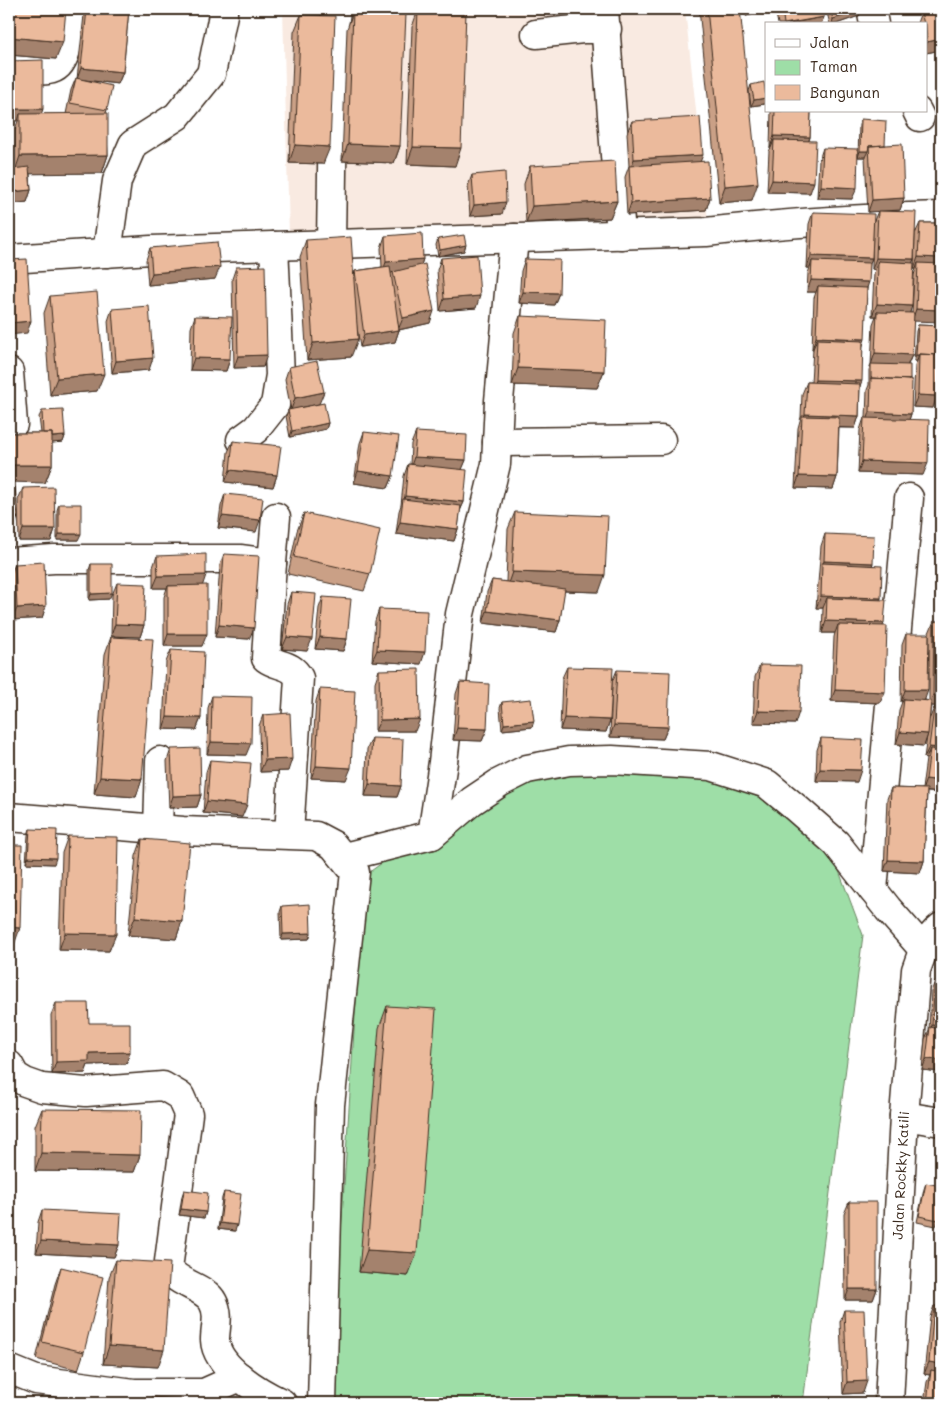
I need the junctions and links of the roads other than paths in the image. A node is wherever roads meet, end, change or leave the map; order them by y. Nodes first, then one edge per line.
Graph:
1 (70, 9) edge
2 (223, 9) edge
3 (336, 9) edge
4 (871, 9) edge
5 (605, 19) edge
6 (874, 22) edge
7 (536, 34) dead end
8 (9, 67) edge
9 (941, 216) edge
10 (622, 235) junction
11 (514, 238) junction
12 (331, 244) junction
13 (274, 246) junction
14 (107, 253) junction
15 (9, 259) edge
16 (9, 372) edge
17 (13, 424) edge
18 (241, 440) edge
19 (661, 440) dead end
20 (497, 442) junction
21 (909, 498) dead end
22 (276, 517) dead end
23 (9, 562) edge
24 (272, 563) junction
25 (160, 761) dead end
26 (9, 817) edge
27 (158, 829) junction
28 (289, 834) junction
29 (432, 835) junction
30 (344, 857) junction
31 (873, 890) junction
32 (941, 927) edge
33 (923, 949) junction
34 (9, 1065) edge
35 (9, 1088) edge
36 (42, 1088) junction
37 (904, 1116) junction
38 (941, 1122) edge
39 (9, 1368) edge
40 (240, 1377) junction
41 (282, 1403) edge
42 (322, 1403) edge
43 (889, 1403) edge

1 - 8 street
2 - 14 street
3 - 12 street
4 - 6 street
5 - 7 street
5 - 10 street
9 - 10 street
10 - 11 street
11 - 12 street
11 - 20 street
12 - 13 street
13 - 14 street
13 - 18 street
14 - 15 street
16 - 17 street
19 - 20 street
20 - 29 street
21 - 31 street
22 - 24 street
23 - 24 street
24 - 28 street
25 - 27 street
26 - 27 street
27 - 28 street
28 - 30 street
29 - 30 street
29 - 31 street
30 - 42 street
31 - 33 street
32 - 33 street
33 - 37 street, Jalan Rockky Katili
34 - 36 street
35 - 36 street
36 - 40 street
37 - 38 street
37 - 43 street, Jalan Rockky Katili
39 - 40 street
40 - 41 street

